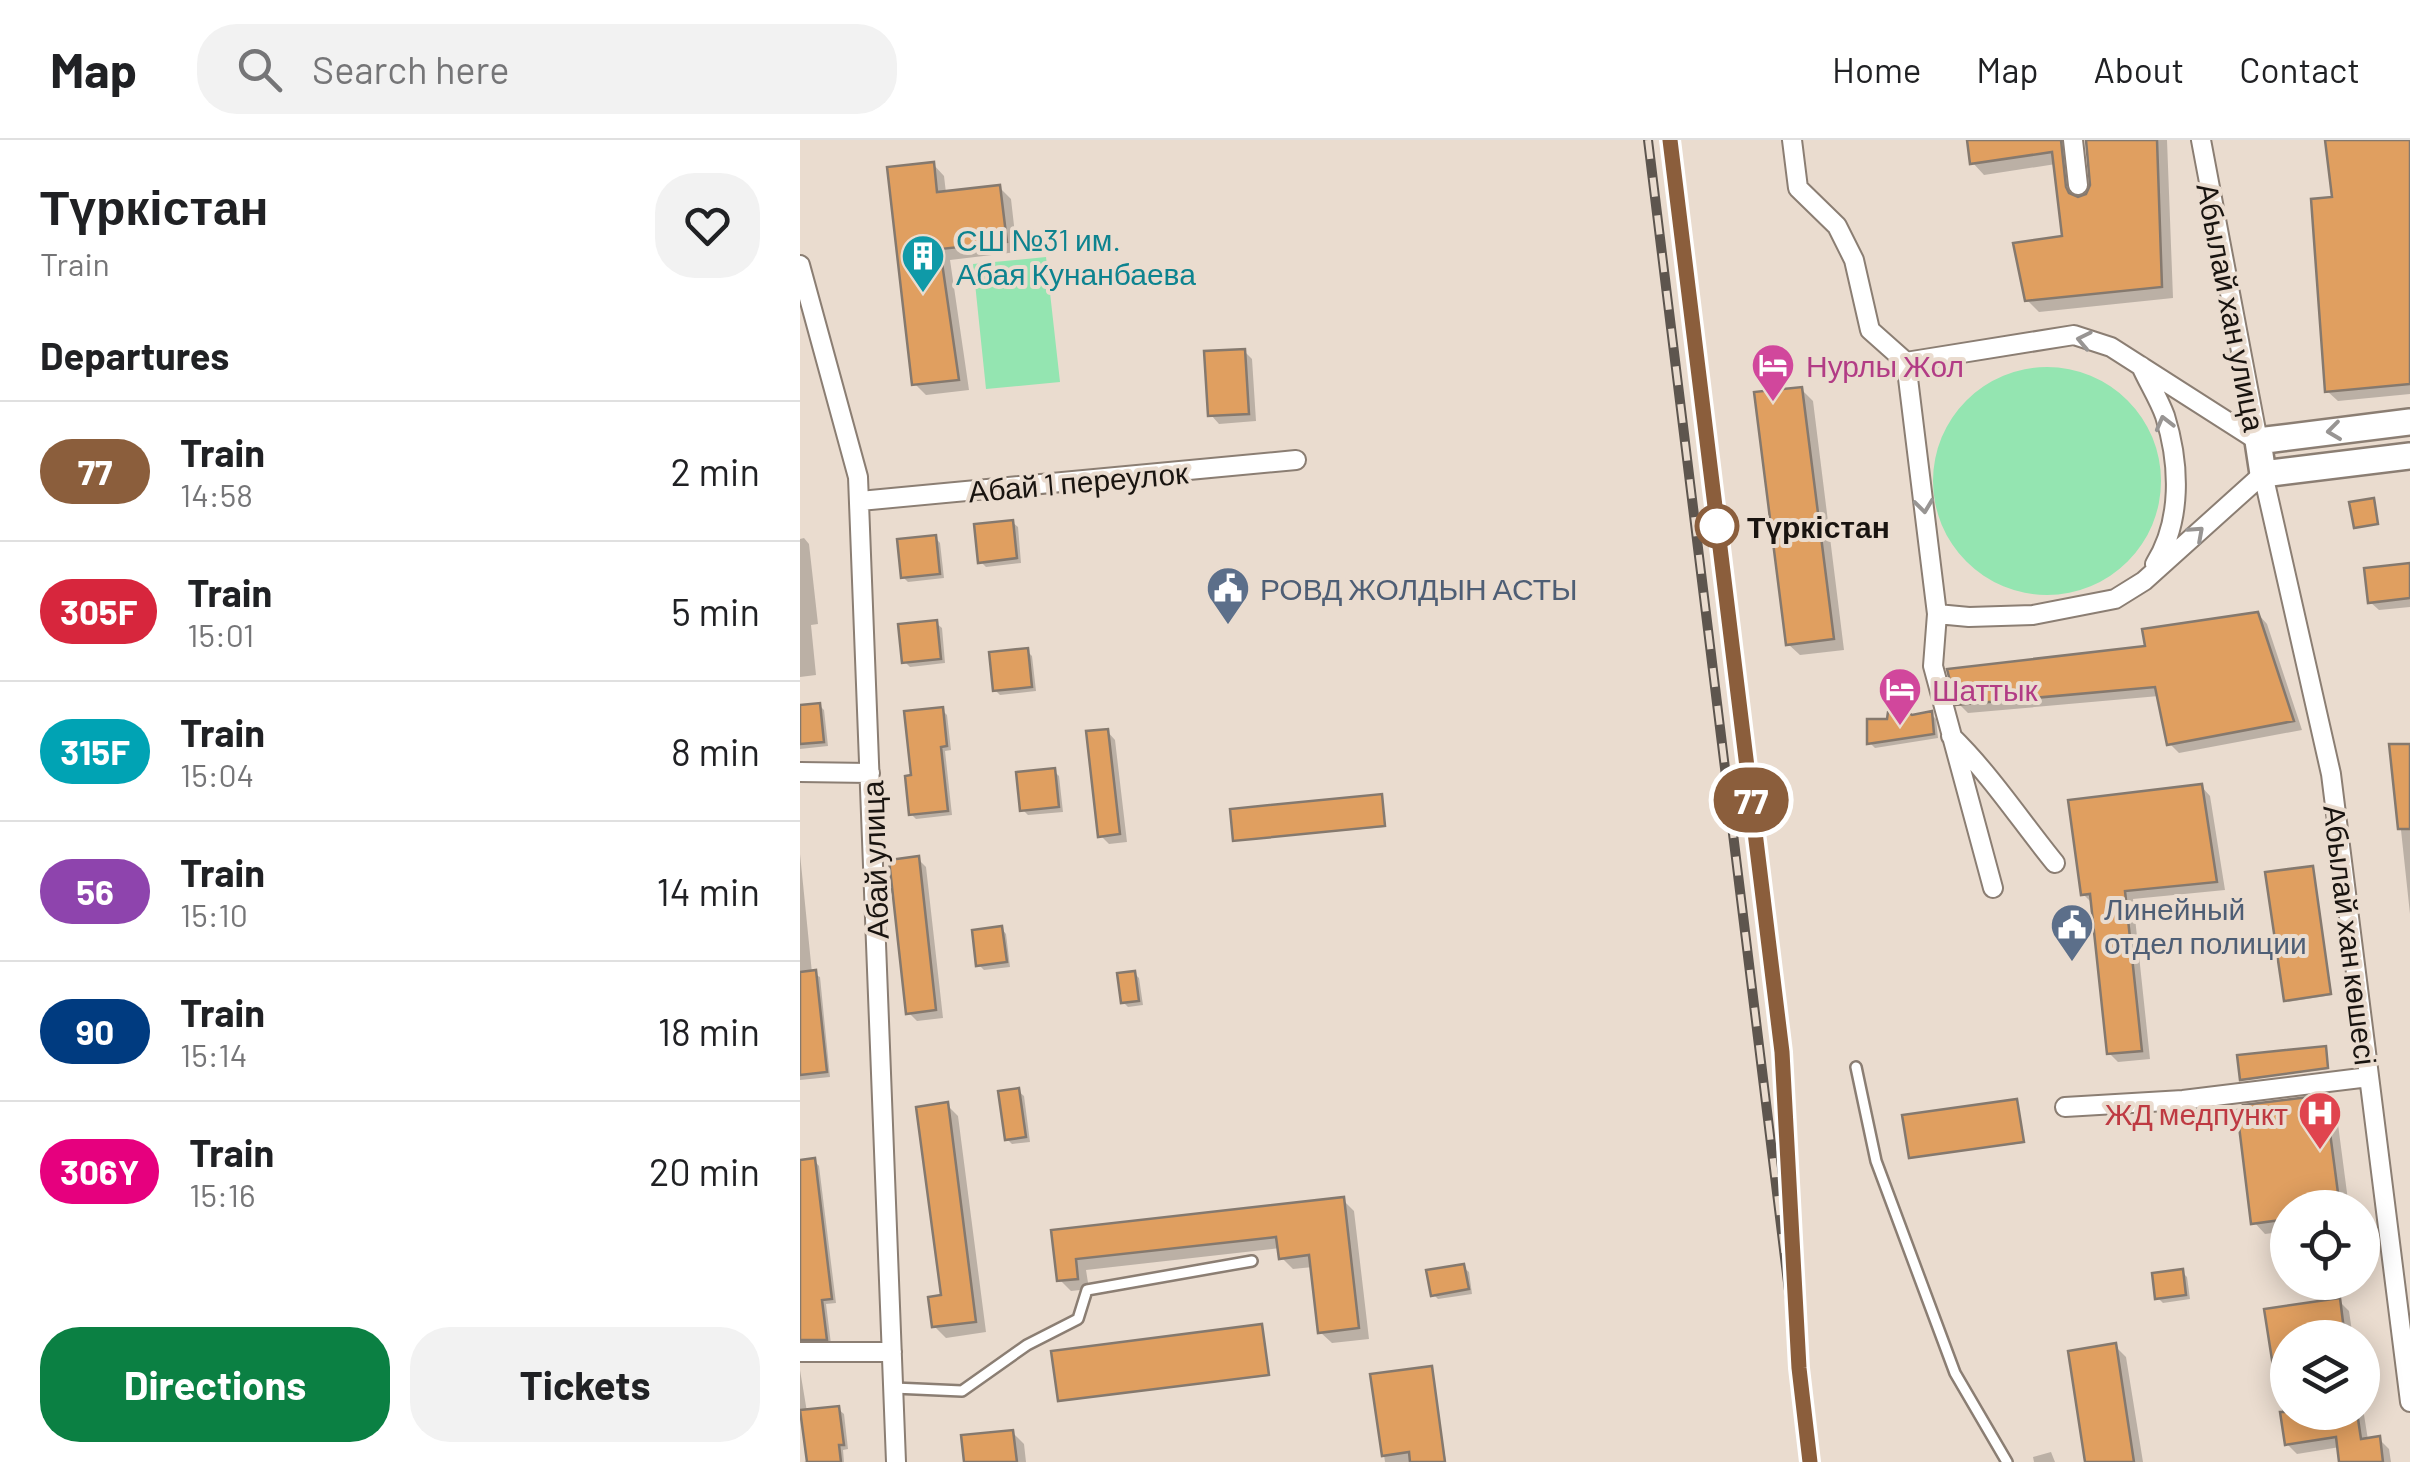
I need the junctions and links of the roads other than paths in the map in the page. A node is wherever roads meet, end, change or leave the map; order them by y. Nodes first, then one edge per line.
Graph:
1 (1792, 140) edge
2 (2073, 140) edge
3 (2201, 140) edge
4 (2078, 185) dead end
5 (800, 265) edge
6 (1906, 362) junction
7 (2140, 365) junction
8 (2410, 422) edge
9 (2258, 440) junction
10 (2410, 456) edge
11 (1296, 460) dead end
12 (2263, 474) junction
13 (860, 501) junction
14 (2144, 581) junction
15 (1937, 614) junction
16 (1951, 736) junction
17 (800, 772) edge
18 (870, 773) junction
19 (2055, 863) dead end
20 (1993, 888) dead end
21 (1856, 1066) dead end
22 (2369, 1077) junction
23 (2065, 1107) dead end
24 (1252, 1262) dead end
25 (800, 1352) edge
26 (892, 1352) junction
27 (894, 1388) junction
28 (2410, 1402) edge
29 (896, 1462) edge
30 (2007, 1462) edge

1 - 6 street
2 - 4 street
3 - 9 street, Абылай хан улица
5 - 13 street, Абай улица
7 -> 6 street
6 -> 15 street
7 - 9 street
14 -> 7 street
8 -> 9 street
9 - 12 street, Абылай хан улица
10 - 12 street
11 - 13 street, Абай 1 переулок
14 -> 12 street
12 - 22 street, Абылай хан көшесі
13 - 18 street, Абай улица
14 - 15 street
15 - 16 street
16 - 19 street
16 - 20 street
17 - 18 street
18 - 26 street, Абай улица
21 - 30 lane
22 - 23 street
22 - 28 street, Абылай хан көшесі
24 - 27 lane
25 - 26 street
26 - 27 street, Абай улица
27 - 29 street, Абай улица

